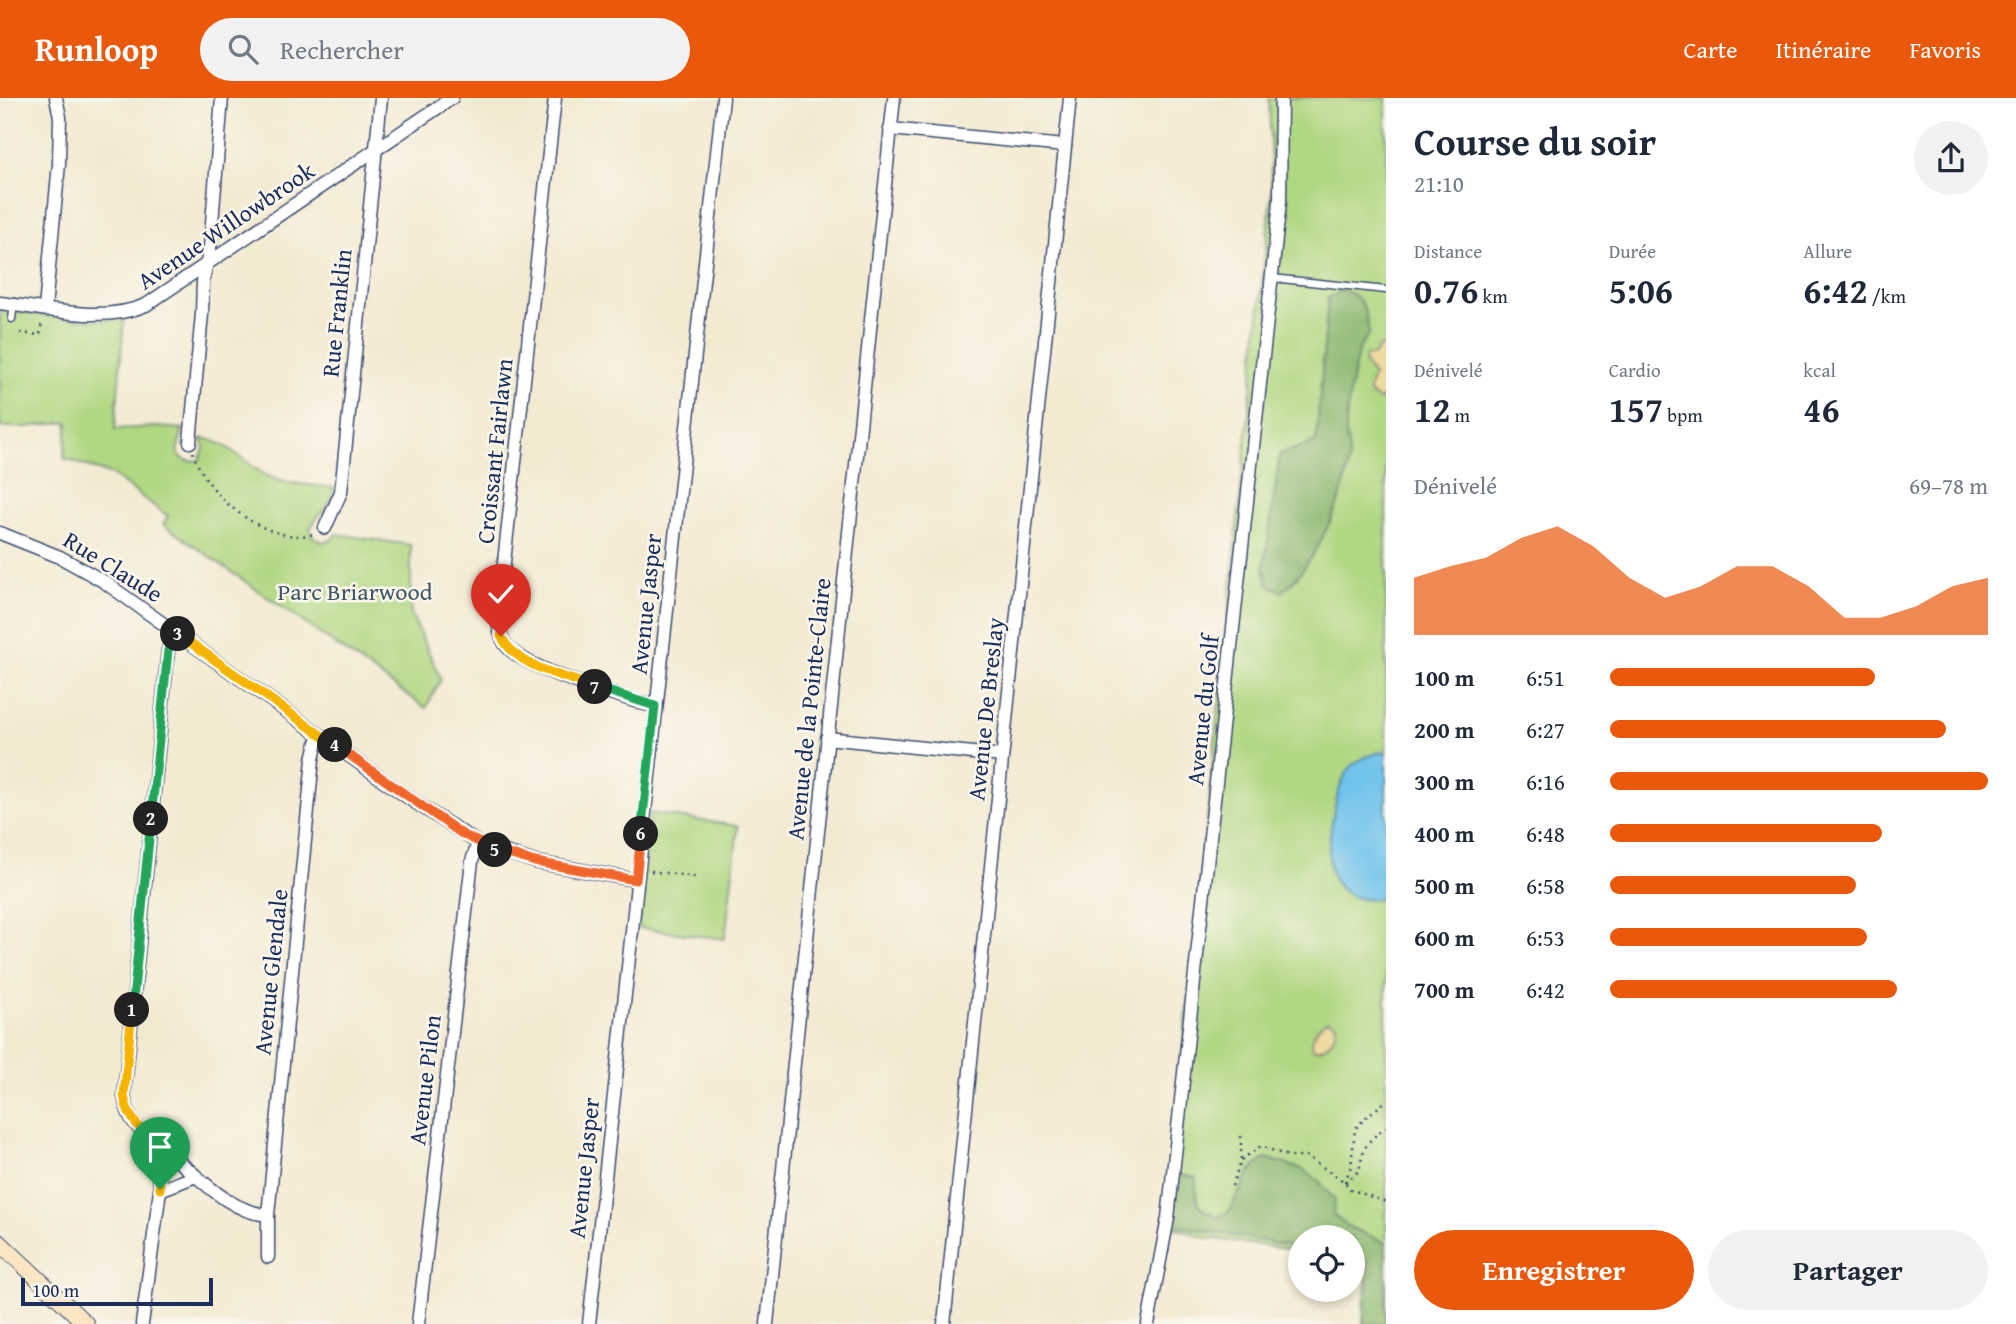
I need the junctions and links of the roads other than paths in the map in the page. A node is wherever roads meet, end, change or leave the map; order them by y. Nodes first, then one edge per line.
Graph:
1 (56, 98) edge
2 (222, 98) edge
3 (381, 98) edge
4 (452, 98) edge
5 (555, 98) edge
6 (723, 98) edge
7 (894, 98) edge
8 (1070, 98) edge
9 (1281, 99) edge
10 (890, 129) junction
11 (1065, 146) junction
12 (375, 150) junction
13 (207, 265) junction
14 (1272, 278) junction
15 (1386, 290) edge
16 (0, 303) edge
17 (14, 304) junction
18 (45, 308) junction
19 (12, 319) dead end
20 (190, 443) dead end
21 (325, 528) dead end
22 (0, 533) edge
23 (177, 632) junction
24 (655, 706) junction
25 (322, 736) junction
26 (827, 737) junction
27 (1002, 756) junction
28 (478, 843) junction
29 (640, 876) junction
30 (157, 1145) junction
31 (195, 1176) junction
32 (160, 1189) junction
33 (268, 1215) junction
34 (0, 1243) edge
35 (268, 1257) dead end
36 (86, 1324) edge
37 (142, 1324) edge
38 (418, 1324) edge
39 (589, 1324) edge
40 (767, 1324) edge
41 (944, 1324) edge
42 (1148, 1324) edge

1 - 18 street
2 - 13 street
3 - 12 street, Rue Franklin
4 - 12 street, Avenue Willowbrook
5 - 24 street, Croissant Fairlawn
6 - 24 street, Avenue Jasper
7 - 10 street, Avenue de la Pointe-Claire
8 - 11 street, Avenue De Breslay
9 - 14 street, Avenue du Golf
10 - 11 street
10 - 26 street, Avenue de la Pointe-Claire
11 - 27 street, Avenue De Breslay
12 - 13 street, Avenue Willowbrook
12 - 21 street, Rue Franklin
13 - 18 street, Avenue Willowbrook
13 - 20 street
14 - 15 lane
14 - 42 street, Avenue du Golf
16 - 17 street, Avenue Willowbrook
17 - 18 street, Avenue Willowbrook
17 - 19 lane
22 - 23 street, Rue Claude
23 - 25 street, Rue Claude
23 - 30 street
24 - 29 street, Avenue Jasper
25 - 28 street, Rue Claude
25 - 33 street, Avenue Glendale
26 - 27 street
26 - 40 street, Avenue de la Pointe-Claire
27 - 41 street, Avenue De Breslay
28 - 29 street, Rue Claude
28 - 38 street, Avenue Pilon
29 - 39 street, Avenue Jasper
30 - 31 street
30 - 32 street
31 - 32 street
31 - 33 street
32 - 37 street
33 - 35 street, Avenue Glendale
34 - 36 street

